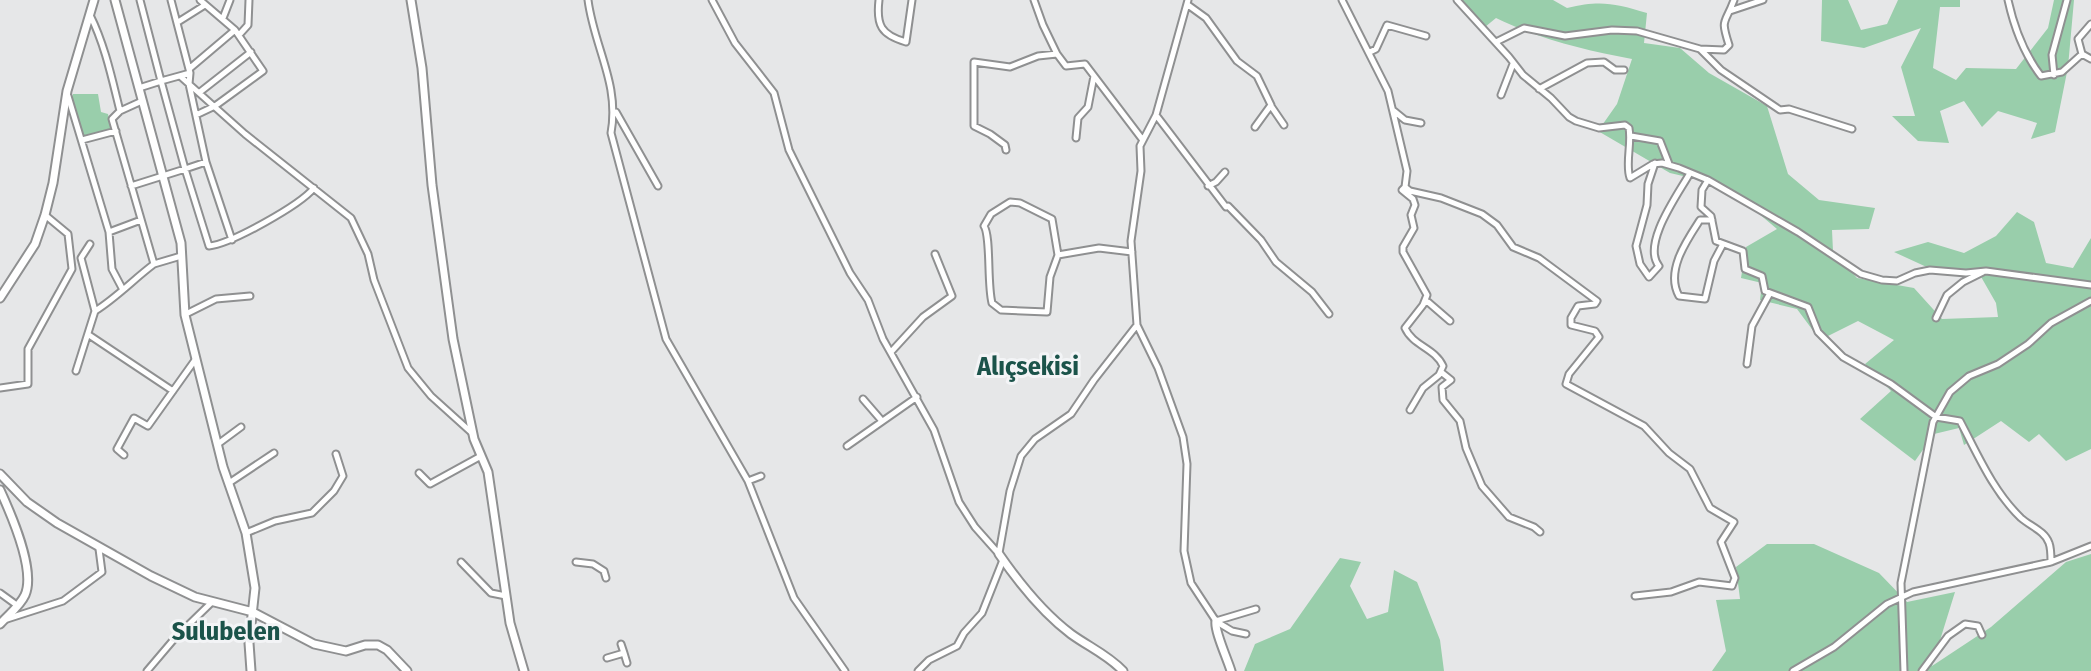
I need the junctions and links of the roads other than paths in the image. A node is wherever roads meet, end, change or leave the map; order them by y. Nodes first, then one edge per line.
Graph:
1 (94, 0) edge
2 (115, 0) edge
3 (140, 0) edge
4 (171, 0) edge
5 (230, 0) edge
6 (249, 0) edge
7 (411, 0) edge
8 (588, 0) edge
9 (712, 0) edge
10 (879, 0) edge
11 (912, 0) edge
12 (1034, 0) edge
13 (1342, 0) edge
14 (1457, 0) edge
15 (1734, 0) edge
16 (1763, 0) edge
17 (2008, 0) edge
18 (2067, 0) edge
19 (202, 2) edge
20 (1188, 2) edge
21 (1729, 12) junction
22 (90, 15) junction
23 (223, 18) junction
24 (178, 22) junction
25 (2091, 24) edge
26 (237, 33) junction
27 (1426, 36) dead end
28 (1496, 42) junction
29 (1700, 49) junction
30 (251, 52) junction
31 (1370, 52) junction
32 (1057, 54) junction
33 (2082, 54) junction
34 (2091, 59) edge
35 (1514, 63) junction
36 (1624, 70) dead end
37 (190, 71) junction
38 (1094, 75) junction
39 (2054, 75) junction
40 (180, 76) junction
41 (161, 81) junction
42 (189, 84) junction
43 (139, 88) junction
44 (1539, 89) junction
45 (67, 91) junction
46 (200, 92) junction
47 (1501, 95) dead end
48 (142, 101) junction
49 (1271, 105) junction
50 (215, 106) junction
51 (120, 111) junction
52 (615, 111) junction
53 (1393, 111) junction
54 (196, 115) junction
55 (1156, 115) junction
56 (1421, 123) dead end
57 (1284, 125) dead end
58 (1255, 127) dead end
59 (1852, 129) dead end
60 (116, 131) junction
61 (1631, 136) junction
62 (1076, 138) dead end
63 (81, 140) junction
64 (1142, 140) junction
65 (1006, 150) dead end
66 (206, 162) junction
67 (1655, 163) junction
68 (1669, 165) junction
69 (185, 169) junction
70 (1225, 172) dead end
71 (1690, 173) junction
72 (163, 176) junction
73 (1708, 180) junction
74 (131, 186) junction
75 (658, 186) dead end
76 (1208, 186) junction
77 (314, 187) junction
78 (1405, 187) junction
79 (45, 215) junction
80 (141, 220) junction
81 (1712, 220) junction
82 (109, 232) junction
83 (232, 240) junction
84 (90, 244) dead end
85 (1723, 244) junction
86 (1132, 252) junction
87 (935, 254) dead end
88 (1058, 255) junction
89 (182, 256) junction
90 (154, 264) junction
91 (1984, 272) junction
92 (2091, 285) edge
93 (122, 288) junction
94 (1770, 293) junction
95 (250, 296) dead end
96 (0, 298) edge
97 (2091, 301) edge
98 (1424, 304) junction
99 (95, 311) junction
100 (1329, 314) dead end
101 (185, 315) junction
102 (1936, 318) dead end
103 (1450, 321) dead end
104 (1137, 325) junction
105 (89, 335) junction
106 (891, 352) junction
107 (196, 359) junction
108 (1747, 364) dead end
109 (76, 371) dead end
110 (1441, 372) junction
111 (0, 388) edge
112 (173, 391) junction
113 (917, 397) junction
114 (863, 399) dead end
115 (1410, 410) dead end
116 (1936, 417) junction
117 (882, 421) junction
118 (241, 427) dead end
119 (474, 439) junction
120 (217, 445) junction
121 (847, 446) dead end
122 (274, 453) dead end
123 (336, 454) dead end
124 (124, 455) dead end
125 (482, 455) junction
126 (419, 473) dead end
127 (0, 474) edge
128 (761, 476) dead end
129 (748, 481) junction
130 (229, 483) junction
131 (0, 490) edge
132 (1540, 532) dead end
133 (246, 535) junction
134 (2091, 546) edge
135 (99, 549) junction
136 (1001, 557) junction
137 (461, 562) dead end
138 (576, 562) dead end
139 (2051, 562) junction
140 (606, 578) dead end
141 (0, 593) edge
142 (507, 596) junction
143 (1635, 596) dead end
144 (1901, 598) junction
145 (212, 602) junction
146 (18, 606) junction
147 (1256, 609) dead end
148 (255, 612) junction
149 (1216, 621) junction
150 (2, 622) edge
151 (1246, 634) dead end
152 (1982, 635) dead end
153 (621, 644) dead end
154 (624, 653) junction
155 (607, 658) dead end
156 (627, 663) dead end
157 (147, 671) edge
158 (253, 671) edge
159 (407, 671) edge
160 (524, 671) edge
161 (845, 671) edge
162 (918, 671) edge
163 (1123, 671) edge
164 (1231, 671) edge
165 (1793, 671) edge
166 (1904, 671) edge
167 (1922, 671) edge

1 - 22 street
2 - 43 street
3 - 41 street
4 - 24 street
5 - 23 street
6 - 26 street
7 - 119 street
8 - 52 street
9 - 106 street
10 - 11 street
12 - 32 street
13 - 31 street
14 - 28 street
15 - 21 street
16 - 21 street
17 - 39 street
18 - 39 street
19 - 23 street
19 - 24 street
20 - 49 street
20 - 55 street
21 - 29 street
22 - 45 street
22 - 51 street
23 - 26 street
24 - 37 street
25 - 33 street
26 - 30 street
26 - 37 street
27 - 31 street
28 - 29 street
28 - 35 street
29 - 59 street
30 - 46 street
30 - 50 street
31 - 53 street
32 - 38 street
32 - 65 street
33 - 34 street
33 - 39 street
35 - 44 street
35 - 47 street
36 - 44 street
37 - 40 street
37 - 42 street
38 - 62 street
38 - 64 street
40 - 41 street
40 - 42 street
41 - 43 street
41 - 69 street
42 - 46 street
42 - 54 street
43 - 48 street
44 - 61 street
45 - 63 street
45 - 79 street
46 - 50 street
48 - 51 street
48 - 72 street
49 - 57 street
49 - 58 street
50 - 54 street
50 - 77 street
51 - 60 street
52 - 75 street
52 - 129 street
53 - 56 street
53 - 78 street
54 - 66 street
55 - 64 street
55 - 76 street
60 - 63 street
60 - 74 street
61 - 67 street
61 - 68 street
63 - 82 street
64 - 86 street
66 - 69 street
66 - 83 street
67 - 68 street
67 - 71 street
68 - 71 street
69 - 72 street
69 - 83 street
70 - 76 street
71 - 73 street
72 - 74 street
72 - 89 street
73 - 81 street
73 - 91 street
74 - 80 street
76 - 100 street
77 - 83 street
77 - 119 street
78 - 98 street
78 - 143 street
79 - 96 street
79 - 111 street
80 - 82 street
80 - 90 street
81 - 85 street
81 - 85 street
82 - 93 street
84 - 99 street
85 - 94 street
86 - 88 street
86 - 104 street
87 - 106 street
88 - 88 street
89 - 90 street
89 - 101 street
90 - 93 street
91 - 92 street
91 - 102 street
93 - 99 street
94 - 108 street
94 - 116 street
95 - 101 street
97 - 116 street
98 - 103 street
98 - 110 street
99 - 105 street
101 - 107 street
104 - 136 street
104 - 149 street
105 - 109 street
105 - 112 street
106 - 113 street
107 - 112 street
107 - 120 street
110 - 115 street
110 - 132 street
112 - 124 street
113 - 117 street
113 - 136 street
114 - 117 street
116 - 139 street
116 - 144 street
117 - 121 street
118 - 120 street
119 - 125 street
120 - 130 street
122 - 130 street
123 - 133 street
125 - 126 street
125 - 142 street
127 - 135 street
128 - 129 street
129 - 161 street
130 - 133 street
131 - 146 street
133 - 148 street
134 - 139 street
135 - 145 street
135 - 150 street
136 - 162 street
136 - 163 street
137 - 142 street
138 - 140 street
139 - 144 street
141 - 146 street
142 - 160 street
144 - 165 street
144 - 166 street
145 - 148 street
145 - 157 street
146 - 150 street
147 - 149 street
148 - 158 street
148 - 159 street
149 - 151 street
149 - 164 street
152 - 167 street
153 - 154 street
154 - 155 street
154 - 156 street

